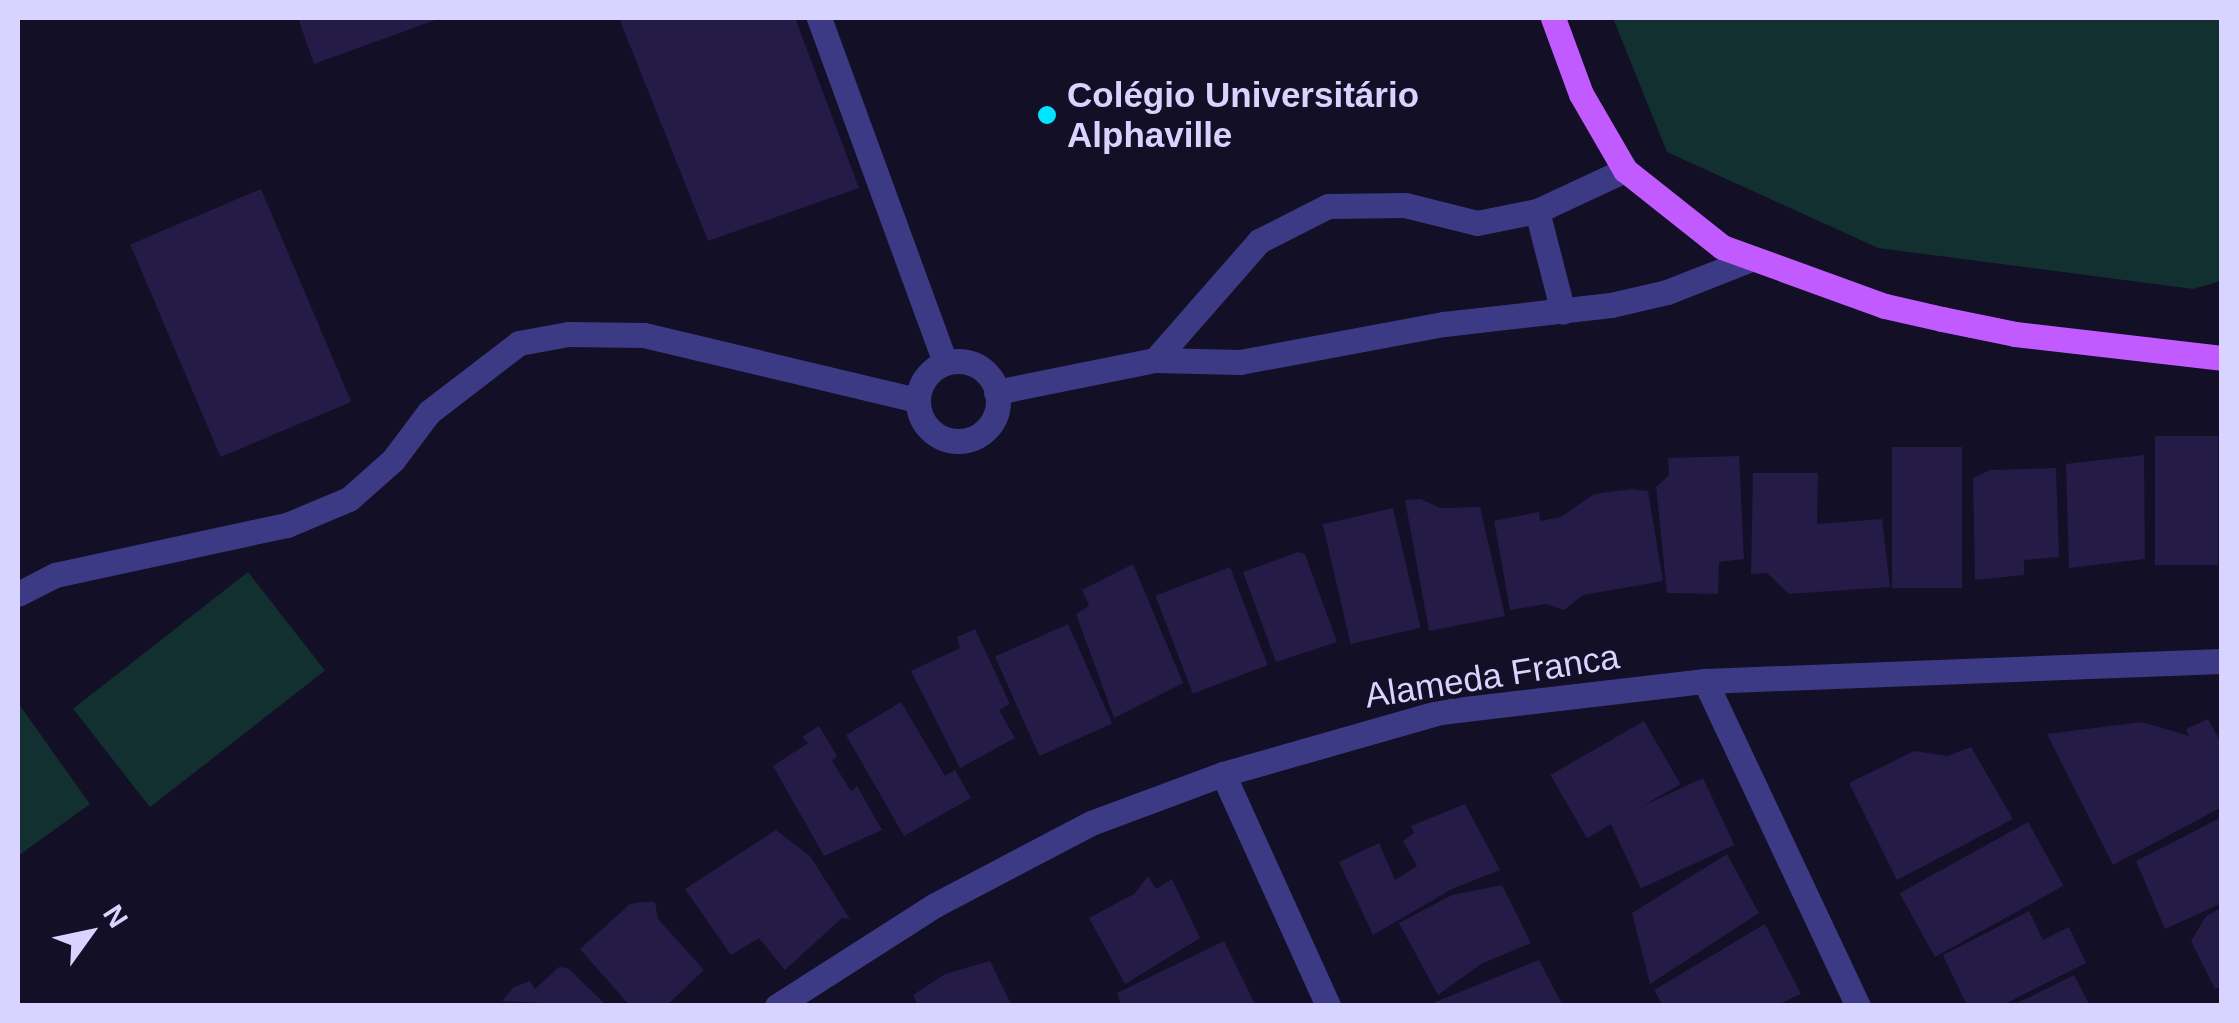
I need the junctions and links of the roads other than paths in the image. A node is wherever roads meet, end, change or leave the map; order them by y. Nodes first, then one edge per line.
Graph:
1 (819, 18) edge
2 (1553, 18) edge
3 (1625, 170) junction
4 (1536, 211) junction
5 (1751, 259) junction
6 (1563, 312) junction
7 (2222, 340) edge
8 (2159, 348) junction
9 (2222, 358) edge
10 (1155, 360) junction
11 (945, 362) junction
12 (996, 392) junction
13 (917, 400) junction
14 (18, 594) edge
15 (2222, 661) edge
16 (1705, 682) junction
17 (1223, 774) junction
18 (777, 1006) edge
19 (1328, 1006) edge
20 (1858, 1006) edge

1 - 11 street
2 - 3 main road
3 - 4 street
3 - 5 main road
4 - 6 street
4 - 10 street
5 - 6 street
5 - 8 main road
6 - 10 street
7 - 8 main road
8 - 9 main road
10 - 12 street
11 - 12 street
11 - 13 street
12 - 13 street
13 - 14 street
15 - 16 street, Alameda Franca
16 - 17 street, Alameda Franca
16 - 20 street
17 - 18 street, Alameda Franca
17 - 19 street

